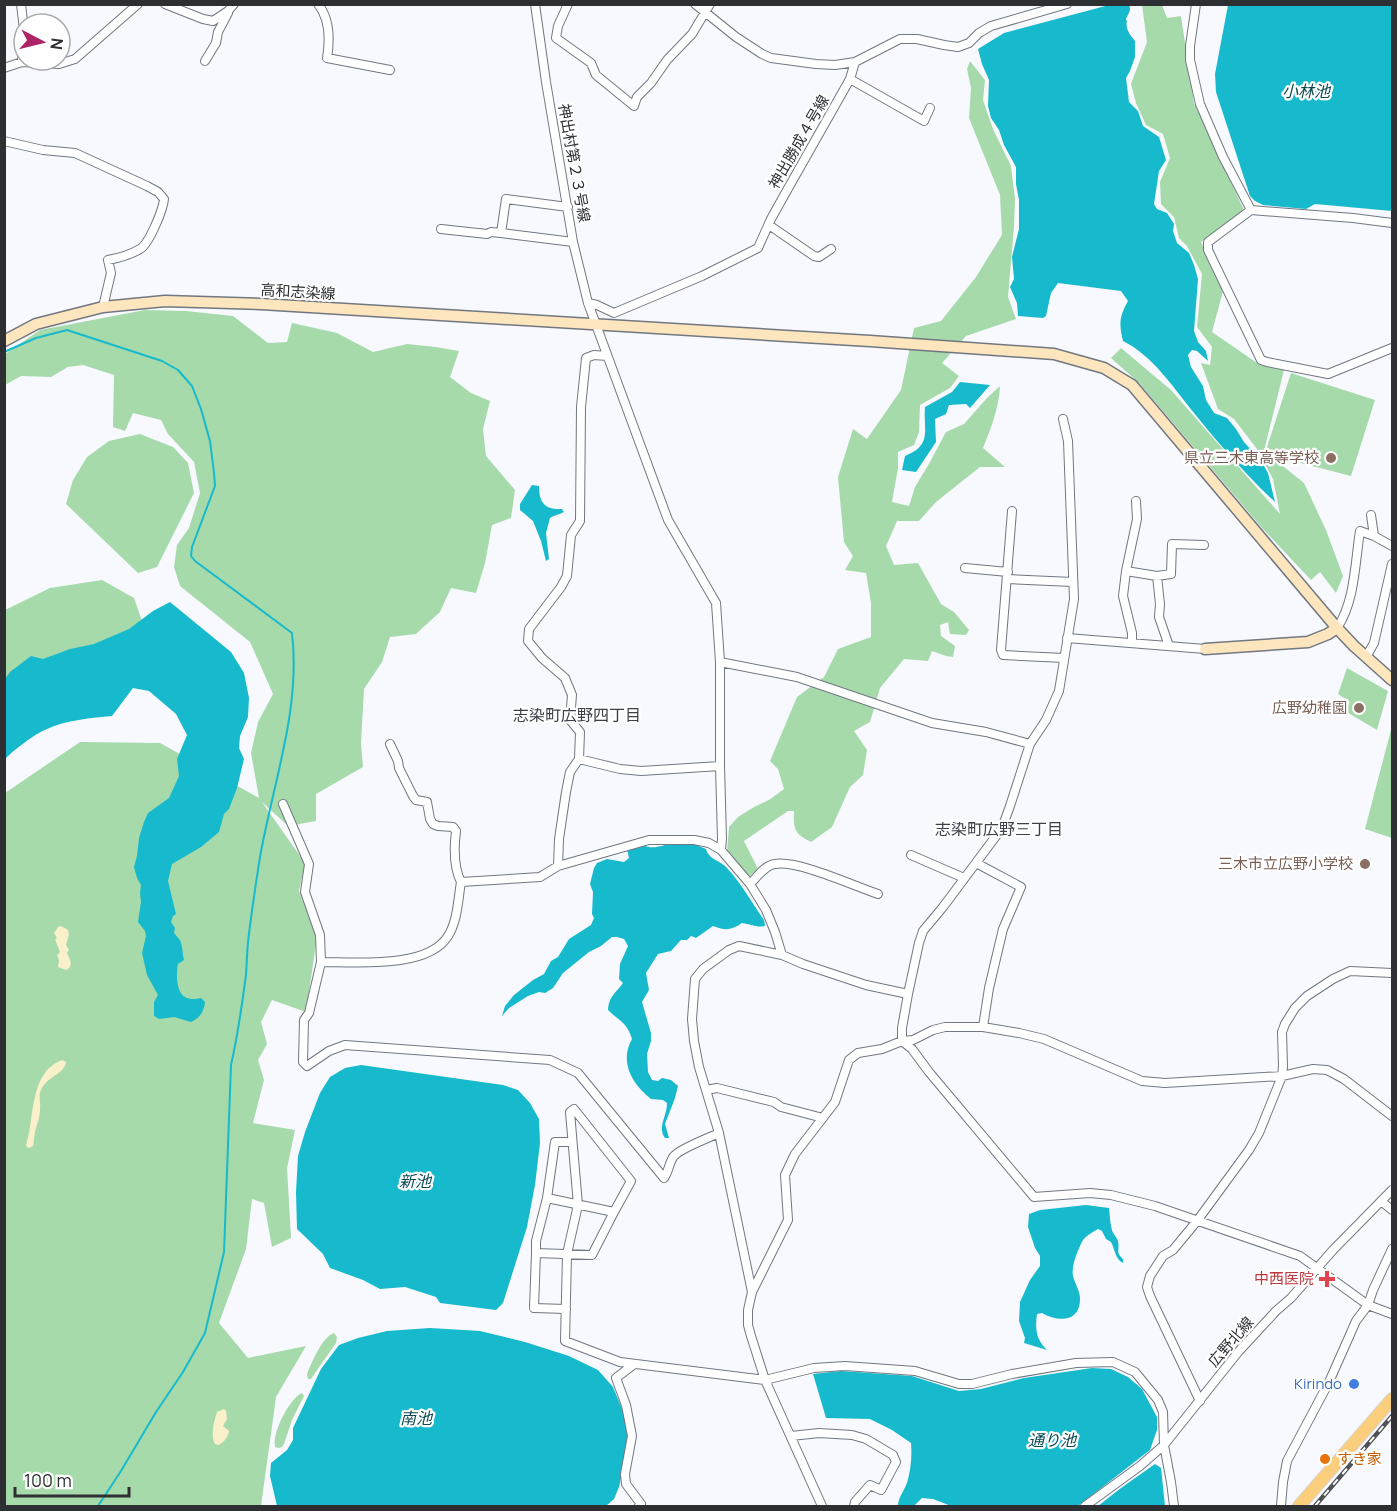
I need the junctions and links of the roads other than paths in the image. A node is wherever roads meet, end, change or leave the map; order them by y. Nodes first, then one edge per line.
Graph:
1 (138, 4) edge
2 (165, 4) edge
3 (234, 4) edge
4 (318, 4) edge
5 (535, 4) edge
6 (568, 4) edge
7 (695, 4) edge
8 (710, 4) edge
9 (1067, 4) edge
10 (1196, 4) edge
11 (228, 11) junction
12 (706, 13) junction
13 (72, 60) edge
14 (205, 61) dead end
15 (855, 62) junction
16 (390, 70) dead end
17 (850, 80) junction
18 (930, 108) dead end
19 (4, 141) edge
20 (568, 207) junction
21 (1251, 210) junction
22 (1392, 223) edge
23 (769, 225) junction
24 (441, 229) dead end
25 (501, 233) junction
26 (573, 242) junction
27 (831, 249) dead end
28 (588, 303) junction
29 (103, 307) junction
30 (596, 324) junction
31 (4, 341) edge
32 (1392, 348) edge
33 (607, 356) junction
34 (1063, 419) dead end
35 (1136, 501) dead end
36 (1012, 512) dead end
37 (1371, 515) dead end
38 (1374, 536) junction
39 (1204, 545) dead end
40 (1392, 546) edge
41 (1392, 564) edge
42 (965, 568) dead end
43 (1126, 571) junction
44 (1007, 575) junction
45 (1157, 576) junction
46 (1073, 582) junction
47 (1337, 628) junction
48 (1067, 638) junction
49 (1132, 643) junction
50 (1169, 646) junction
51 (1205, 649) joint
52 (1366, 657) junction
53 (1064, 658) junction
54 (720, 662) junction
55 (1392, 680) edge
56 (390, 744) dead end
57 (1029, 744) junction
58 (579, 759) junction
59 (720, 766) junction
60 (282, 804) dead end
61 (721, 850) junction
62 (911, 855) dead end
63 (976, 863) junction
64 (558, 866) junction
65 (964, 879) junction
66 (461, 882) junction
67 (750, 884) junction
68 (878, 894) dead end
69 (782, 955) junction
70 (321, 962) junction
71 (1392, 973) edge
72 (908, 994) junction
73 (983, 1027) junction
74 (902, 1041) junction
75 (1282, 1076) junction
76 (706, 1090) junction
77 (1392, 1116) edge
78 (823, 1118) junction
79 (719, 1133) junction
80 (571, 1142) junction
81 (1392, 1190) edge
82 (547, 1198) junction
83 (1381, 1201) junction
84 (578, 1205) junction
85 (1392, 1210) edge
86 (614, 1212) junction
87 (1197, 1221) junction
88 (1392, 1249) edge
89 (536, 1253) junction
90 (567, 1254) junction
91 (1318, 1268) junction
92 (752, 1292) junction
93 (1368, 1305) junction
94 (566, 1309) junction
95 (1392, 1314) edge
96 (633, 1365) junction
97 (765, 1380) junction
98 (1392, 1399) edge
99 (1200, 1401) junction
100 (790, 1436) junction
101 (1164, 1445) junction
102 (639, 1506) edge
103 (822, 1506) edge
104 (854, 1506) edge
105 (1085, 1506) edge
106 (1174, 1506) edge
107 (1281, 1506) edge
108 (1299, 1506) edge

1 - 13 street
2 - 11 street
3 - 11 street
4 - 16 street
5 - 20 street, 神出村第２３号線
6 - 12 street
7 - 12 street
8 - 12 street
9 - 15 street
10 - 21 street
11 - 14 street
12 - 15 street
15 - 17 street, 神出勝成４号線
17 - 18 street
17 - 23 street, 神出勝成４号線
19 - 29 street
20 - 25 street
20 - 26 street, 神出村第２３号線
21 - 22 street
21 - 32 street
23 - 27 street
23 - 28 street, 神出勝成４号線
24 - 25 street
25 - 26 street
26 - 28 street, 神出村第２３号線
28 - 30 street, 神出村第２３号線
29 - 30 street, 高和志染線
29 - 31 street, 高和志染線
30 - 33 street, 神出村第２３号線
30 - 47 street, 高和志染線
33 - 54 street, 神出村第２３号線
33 - 58 street
34 - 46 street
35 - 43 street
36 - 44 street
37 - 38 street
38 - 40 street
38 - 47 street
39 - 45 street
41 - 52 street
42 - 44 street
43 - 45 street
43 - 49 street
44 - 46 street
44 - 53 street
45 - 50 street
46 - 48 street
47 - 51 street
47 - 52 street, 高和志染線
48 - 49 street
48 - 53 street
49 - 50 street
50 - 51 street
52 - 55 street, 高和志染線
53 - 57 street
54 - 57 street
54 - 59 street, 神出村第２３号線
56 - 66 street
57 - 63 street
58 - 59 street
58 - 64 street
59 - 61 street, 神出村第２３号線
60 - 70 street
61 - 64 street
61 - 67 street
62 - 65 street
63 - 65 street
63 - 73 street
64 - 66 street
65 - 72 street
66 - 70 street
67 - 68 street
67 - 69 street
69 - 72 street
69 - 76 street
70 - 79 street
71 - 75 street
72 - 74 street
73 - 74 street
73 - 75 street
74 - 78 street
74 - 87 street
75 - 77 street
75 - 87 street
76 - 78 street
76 - 79 street
78 - 92 street
79 - 92 street
80 - 82 street
80 - 84 street
80 - 86 street
81 - 83 street, 広野北線
82 - 84 street
82 - 89 street
83 - 85 street
83 - 91 street, 広野北線
84 - 86 street
84 - 90 street
86 - 90 street
87 - 91 street
87 - 99 street
88 - 93 street
89 - 90 street
89 - 94 street
90 - 94 street
91 - 93 street
91 - 99 street, 広野北線
92 - 97 street
93 - 95 street
93 - 107 street
94 - 96 street
96 - 97 street
96 - 102 street
97 - 100 street
97 - 101 street
98 - 108 main road
99 - 101 street, 広野北線
100 - 103 street
100 - 104 street
101 - 105 street, 広野北線
101 - 106 street

